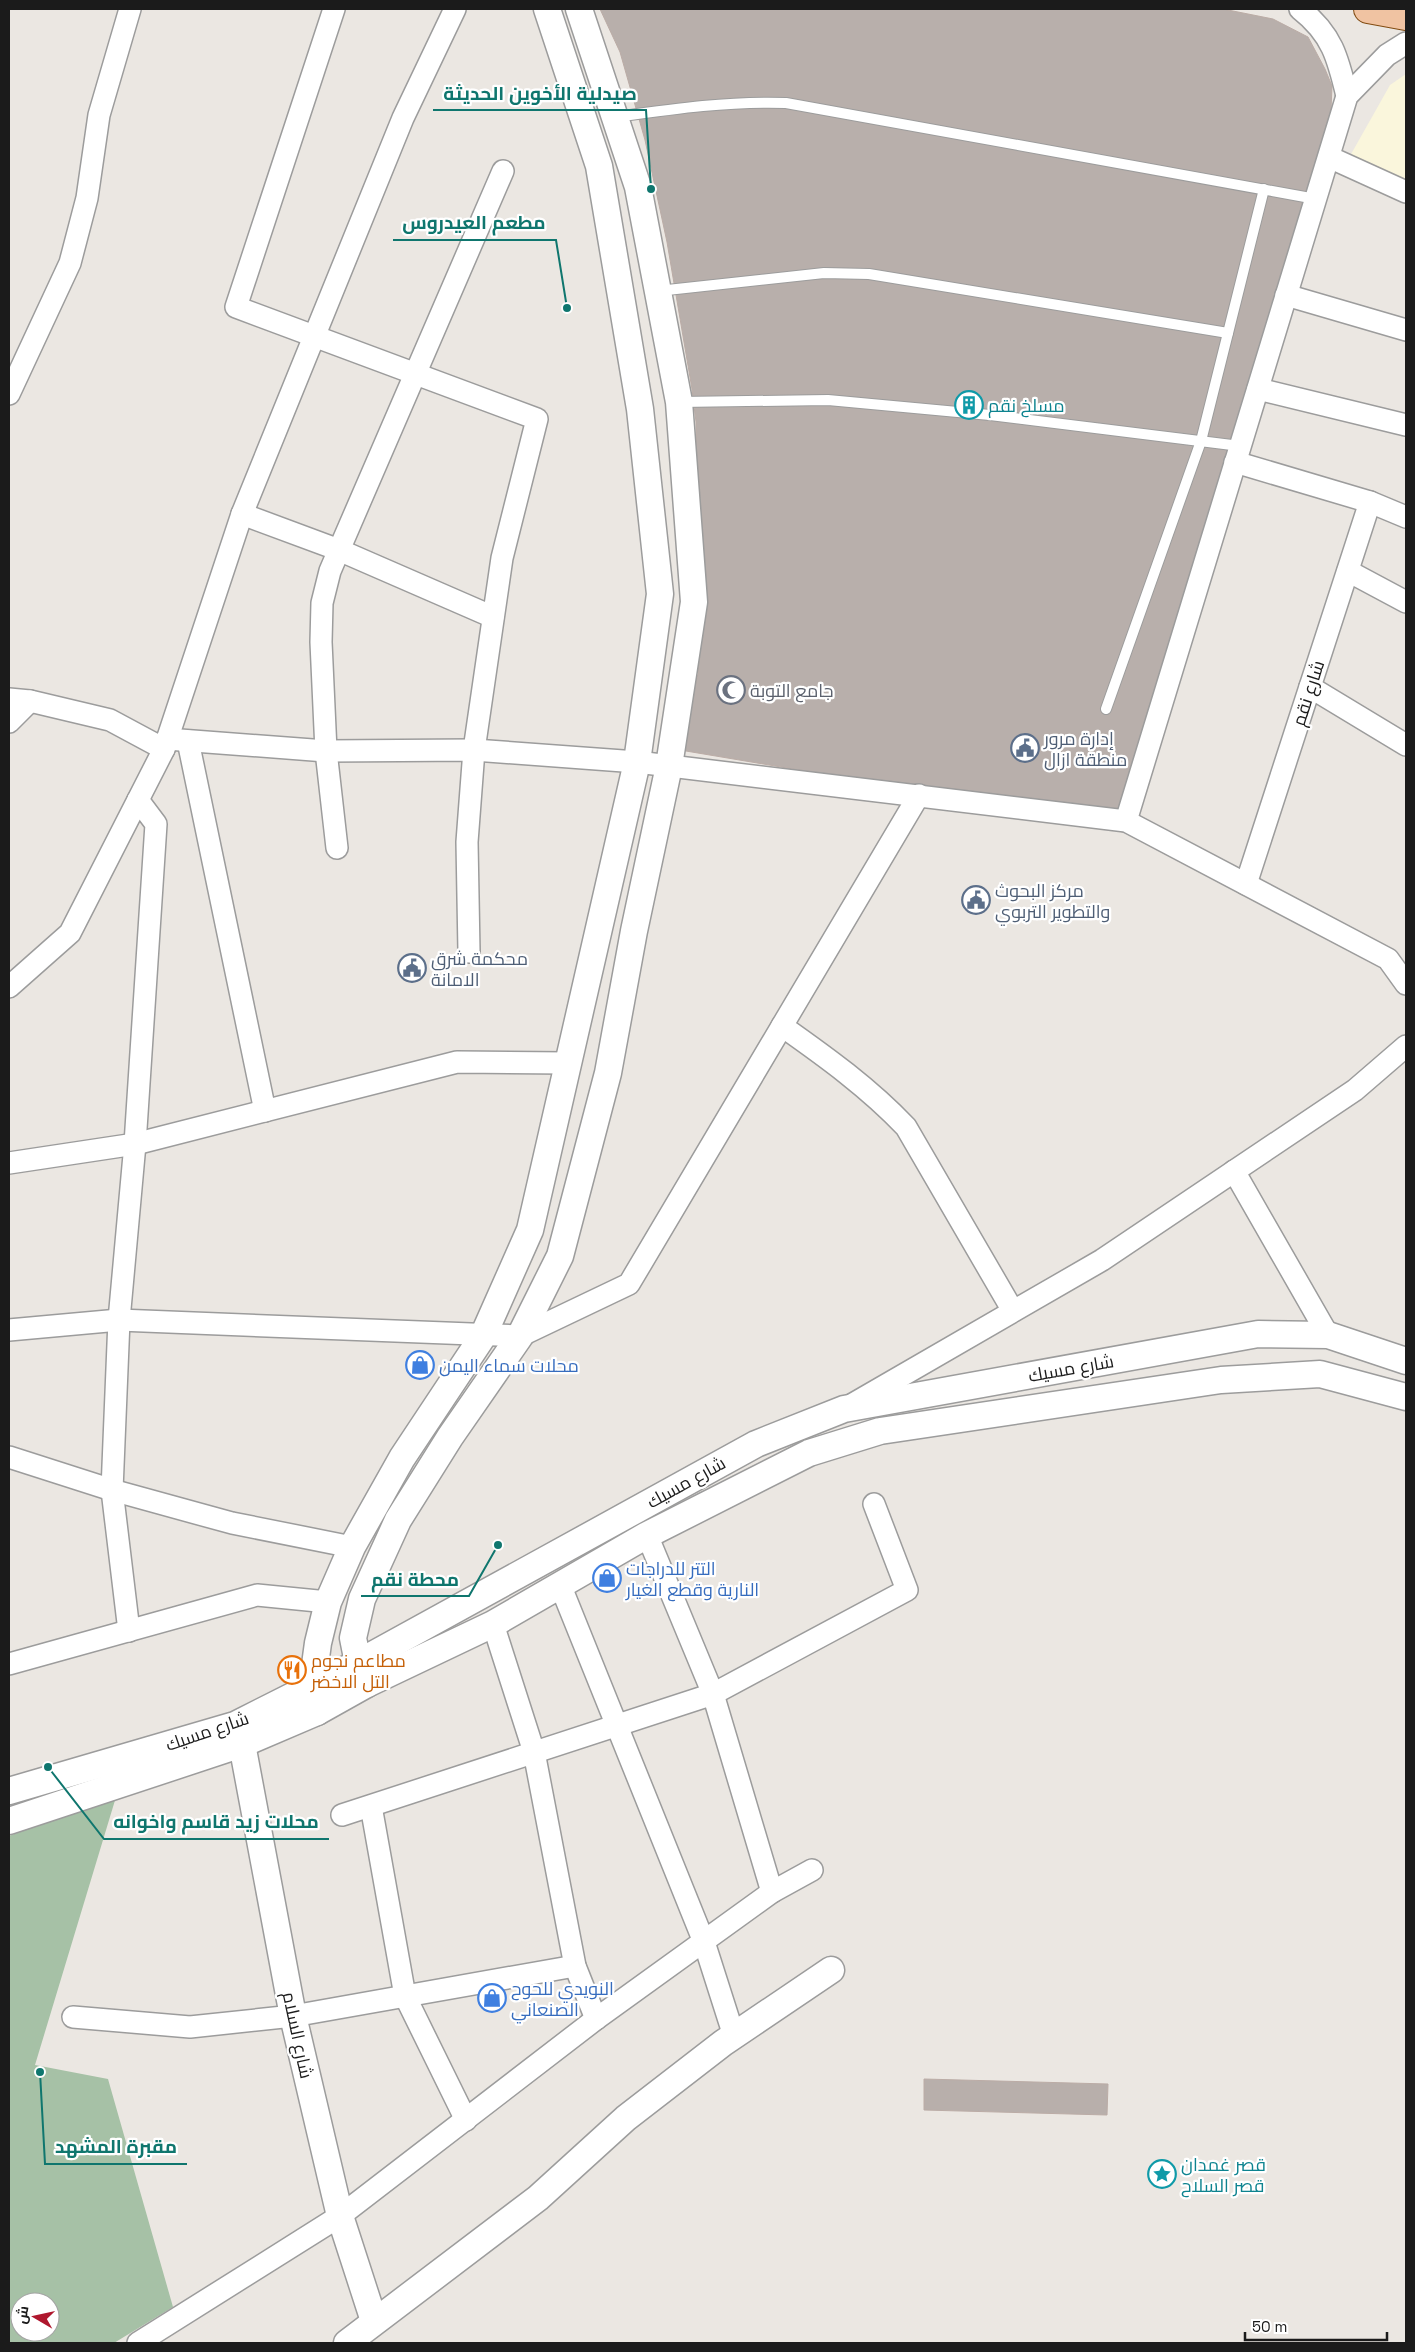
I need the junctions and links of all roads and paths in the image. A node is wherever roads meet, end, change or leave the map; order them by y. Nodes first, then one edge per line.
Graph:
1 (130, 9) edge
2 (334, 9) edge
3 (456, 9) edge
4 (547, 9) edge
5 (580, 9) edge
6 (1300, 9) edge
7 (1368, 9) edge
8 (1406, 16) edge
9 (1406, 43) edge
10 (1347, 96) junction
11 (615, 117) junction
12 (1329, 157) junction
13 (502, 171) dead end
14 (1264, 190) junction
15 (1406, 192) edge
16 (1316, 199) junction
17 (658, 291) junction
18 (1286, 296) junction
19 (1406, 330) edge
20 (1228, 333) junction
21 (315, 335) junction
22 (414, 373) junction
23 (1258, 389) junction
24 (9, 394) edge
25 (679, 402) junction
26 (1406, 425) edge
27 (1201, 441) junction
28 (1238, 454) junction
29 (1370, 502) junction
30 (242, 514) junction
31 (1406, 517) edge
32 (339, 550) junction
33 (1348, 571) junction
34 (1406, 602) edge
35 (494, 617) junction
36 (1310, 687) junction
37 (19, 700) edge
38 (1106, 709) dead end
39 (9, 722) edge
40 (173, 743) junction
41 (1406, 745) edge
42 (474, 750) junction
43 (326, 752) junction
44 (637, 762) junction
45 (669, 766) junction
46 (919, 795) junction
47 (138, 800) junction
48 (1126, 821) junction
49 (337, 848) dead end
50 (1246, 884) junction
51 (470, 952) dead end
52 (1406, 984) edge
53 (9, 987) edge
54 (782, 1026) junction
55 (1406, 1046) edge
56 (567, 1063) junction
57 (265, 1111) junction
58 (135, 1144) junction
59 (9, 1162) edge
60 (1234, 1171) junction
61 (1013, 1311) junction
62 (119, 1320) junction
63 (9, 1330) edge
64 (484, 1336) junction
65 (520, 1336) junction
66 (1328, 1336) junction
67 (1406, 1361) edge
68 (1406, 1397) edge
69 (844, 1409) junction
70 (9, 1457) edge
71 (112, 1490) junction
72 (874, 1504) dead end
73 (647, 1535) junction
74 (352, 1547) junction
75 (561, 1587) junction
76 (328, 1602) junction
77 (494, 1624) junction
78 (129, 1631) junction
79 (9, 1664) edge
80 (362, 1674) junction
81 (713, 1694) junction
82 (315, 1700) junction
83 (618, 1724) junction
84 (242, 1744) junction
85 (534, 1752) junction
86 (9, 1791) edge
87 (371, 1806) junction
88 (342, 1814) dead end
89 (9, 1820) edge
90 (812, 1870) dead end
91 (772, 1892) junction
92 (704, 1942) junction
93 (575, 1966) junction
94 (831, 1970) dead end
95 (405, 1996) junction
96 (293, 2016) junction
97 (73, 2017) dead end
98 (596, 2019) junction
99 (734, 2036) junction
100 (466, 2120) junction
101 (340, 2216) junction
102 (374, 2321) junction
103 (138, 2343) edge
104 (347, 2343) edge

1 - 24 street
2 - 21 street
3 - 21 street
4 - 44 street
5 - 11 street
6 - 10 street
7 - 8 main road
9 - 10 street
10 - 12 street
11 - 14 lane
11 - 17 street
12 - 15 street
12 - 16 street
13 - 22 street
14 - 16 lane
14 - 20 lane
16 - 18 street
17 - 20 lane
17 - 25 street
18 - 19 street
18 - 23 street
20 - 27 lane
21 - 22 street
21 - 30 street
22 - 32 street
22 - 35 street
23 - 26 street
23 - 28 street
25 - 27 lane
25 - 45 street
27 - 28 lane
27 - 38 lane
28 - 29 street
28 - 48 street
29 - 31 street
29 - 33 street, شارع نقم
30 - 32 street
30 - 40 street
32 - 35 street
32 - 43 street
33 - 34 street
33 - 36 street, شارع نقم
35 - 42 street
36 - 41 street
36 - 50 street, شارع نقم
37 - 39 street
37 - 40 street
40 - 43 street
40 - 47 street
40 - 57 street
42 - 43 street
42 - 44 street
42 - 51 street
43 - 49 street
44 - 45 street
44 - 56 street
45 - 46 street
45 - 65 street
46 - 48 street
46 - 54 street
47 - 53 street
47 - 58 street
48 - 50 street
50 - 52 street
54 - 61 street
54 - 65 street
55 - 60 street
56 - 57 street
56 - 64 street
57 - 58 street
58 - 59 street
58 - 62 street
60 - 61 street
60 - 66 street
61 - 69 street
62 - 63 street
62 - 64 street
62 - 71 street
64 - 65 street
64 - 74 street
65 - 80 street
66 - 67 street, شارع مسيك
66 - 69 street, شارع مسيك
68 - 73 street, شارع مسيك
69 - 80 street, شارع مسيك
70 - 71 street
71 - 74 street
71 - 78 street
72 - 81 street
73 - 75 street, شارع مسيك
73 - 81 street
74 - 76 street
75 - 77 street, شارع مسيك
75 - 83 street
76 - 78 street
76 - 82 street
77 - 80 street, شارع مسيك
77 - 85 street
78 - 79 street
80 - 82 street, شارع مسيك
81 - 83 street
81 - 91 street
82 - 84 street, شارع مسيك
82 - 86 street, شارع مسيك
83 - 85 street
83 - 92 street
84 - 89 street, شارع مسيك
84 - 96 street, شارع السلام
85 - 87 street
85 - 93 street
87 - 88 street
87 - 95 street
90 - 91 street
91 - 92 street
92 - 98 street
92 - 99 street
93 - 95 street
93 - 98 street
94 - 99 street
95 - 96 street
95 - 100 street
96 - 97 street
96 - 101 street, شارع السلام
98 - 100 street
99 - 102 street
100 - 101 street
101 - 102 street, شارع السلام
101 - 103 street
102 - 104 street

